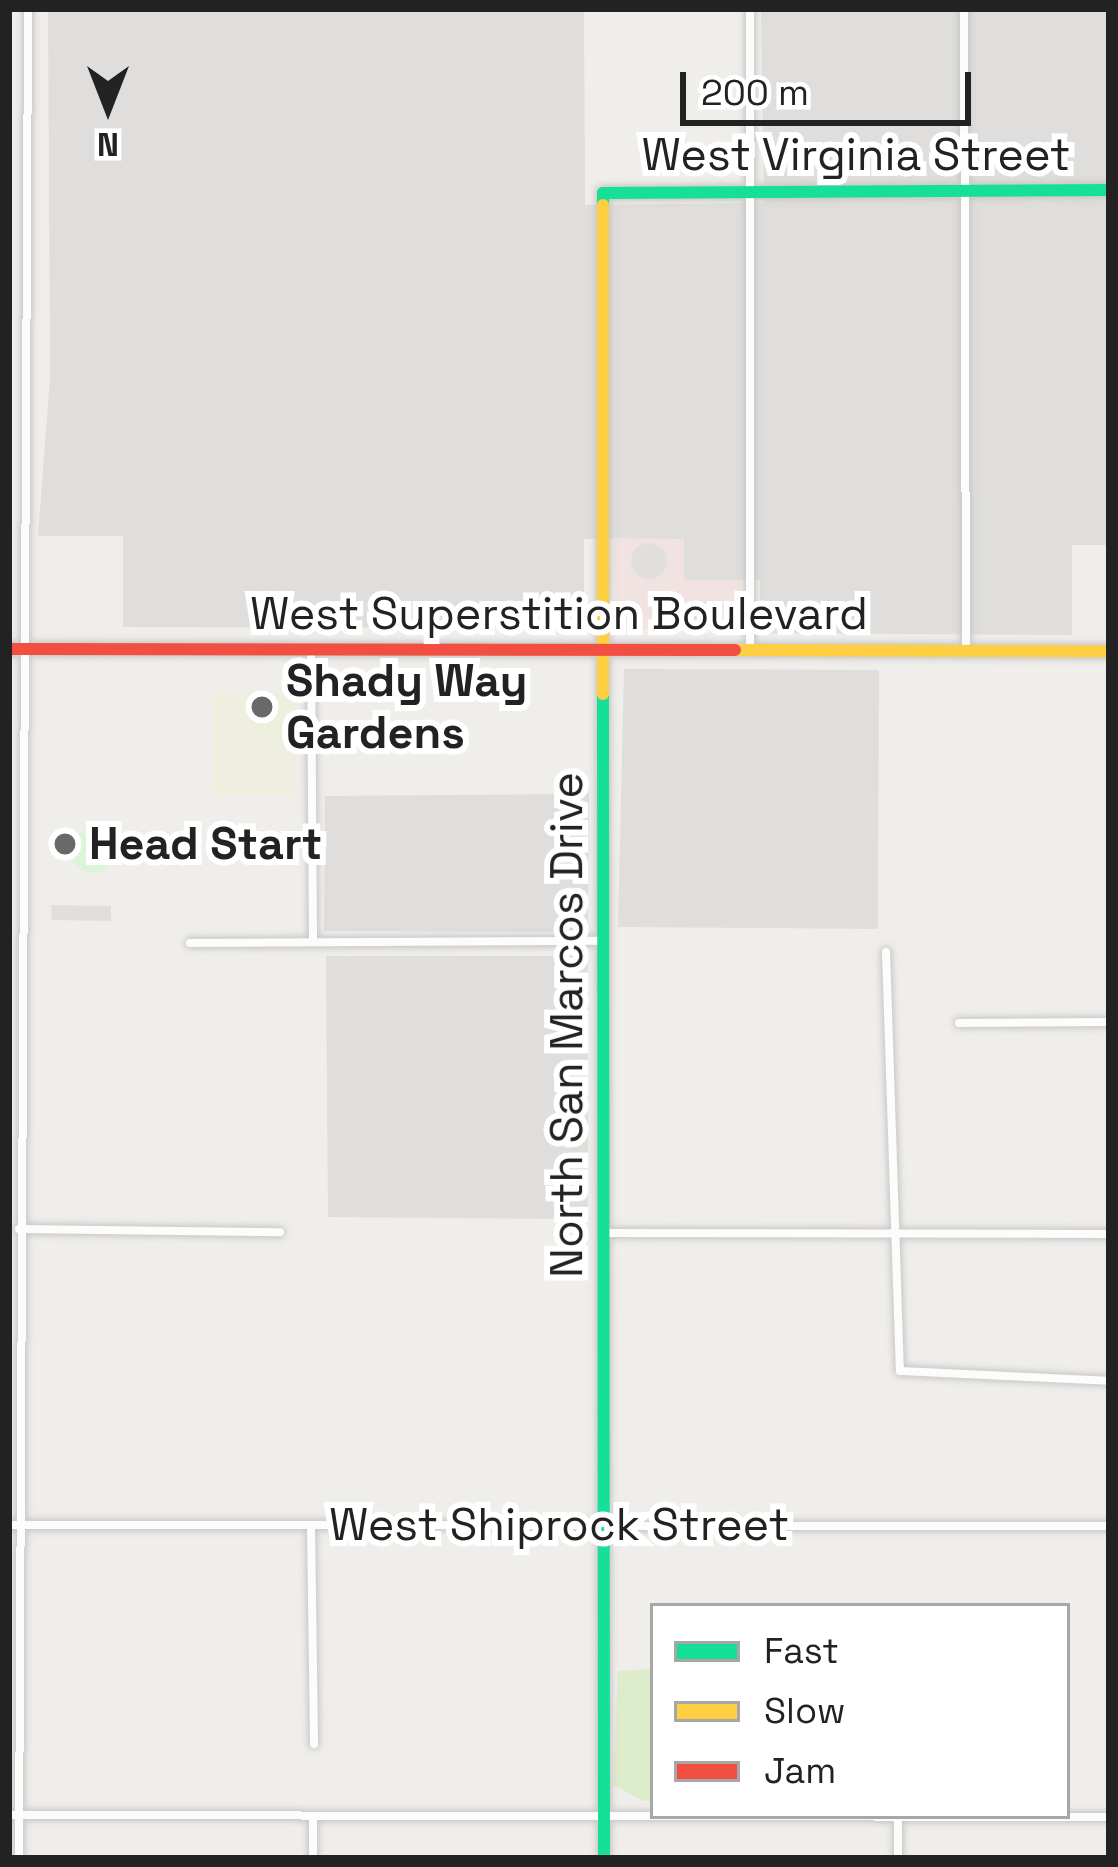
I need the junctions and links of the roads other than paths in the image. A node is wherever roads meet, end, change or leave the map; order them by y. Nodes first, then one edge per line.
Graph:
1 (28, 9) edge
2 (750, 9) edge
3 (964, 9) edge
4 (1109, 190) edge
5 (751, 191) junction
6 (964, 191) junction
7 (604, 193) joint
8 (14, 649) edge
9 (310, 650) junction
10 (602, 651) junction
11 (750, 651) junction
12 (966, 651) junction
13 (1109, 651) edge
14 (603, 941) junction
15 (313, 942) junction
16 (190, 943) dead end
17 (886, 952) dead end
18 (1109, 1022) edge
19 (958, 1023) dead end
20 (20, 1228) junction
21 (280, 1232) dead end
22 (604, 1233) junction
23 (895, 1234) junction
24 (1109, 1234) edge
25 (1109, 1381) edge
26 (14, 1525) edge
27 (311, 1525) junction
28 (604, 1525) junction
29 (1109, 1526) edge
30 (314, 1744) dead end
31 (14, 1815) edge
32 (313, 1816) junction
33 (604, 1816) junction
34 (650, 1816) edge
35 (1070, 1817) edge
36 (1109, 1817) edge
37 (898, 1819) edge
38 (20, 1858) edge
39 (313, 1858) edge
40 (604, 1858) edge
41 (898, 1858) edge

1 - 8 street
2 - 5 street
3 - 6 street
4 - 6 street, West Virginia Street
5 - 6 street, West Virginia Street
5 - 7 street, West Virginia Street
5 - 11 street
6 - 12 street
7 - 10 street, North San Marcos Drive
8 - 9 street, West Superstition Boulevard
8 - 20 street
9 - 10 street, West Superstition Boulevard
9 - 15 street
10 - 11 street, West Superstition Boulevard
10 - 14 street, North San Marcos Drive
11 - 12 street, West Superstition Boulevard
12 - 13 street, West Superstition Boulevard
14 - 15 street
14 - 22 street, North San Marcos Drive
15 - 16 street
17 - 23 street
18 - 19 street
20 - 21 street
20 - 26 street
22 - 23 street
22 - 28 street, North San Marcos Drive
23 - 24 street
23 - 25 street
26 - 27 street, West Shiprock Street
26 - 31 street
27 - 28 street, West Shiprock Street
27 - 30 street
28 - 29 street, West Shiprock Street
28 - 33 street, North San Marcos Drive
31 - 32 street
31 - 38 street
32 - 33 street
32 - 39 street
33 - 34 street
33 - 40 street, North San Marcos Drive
35 - 36 street
37 - 41 street

